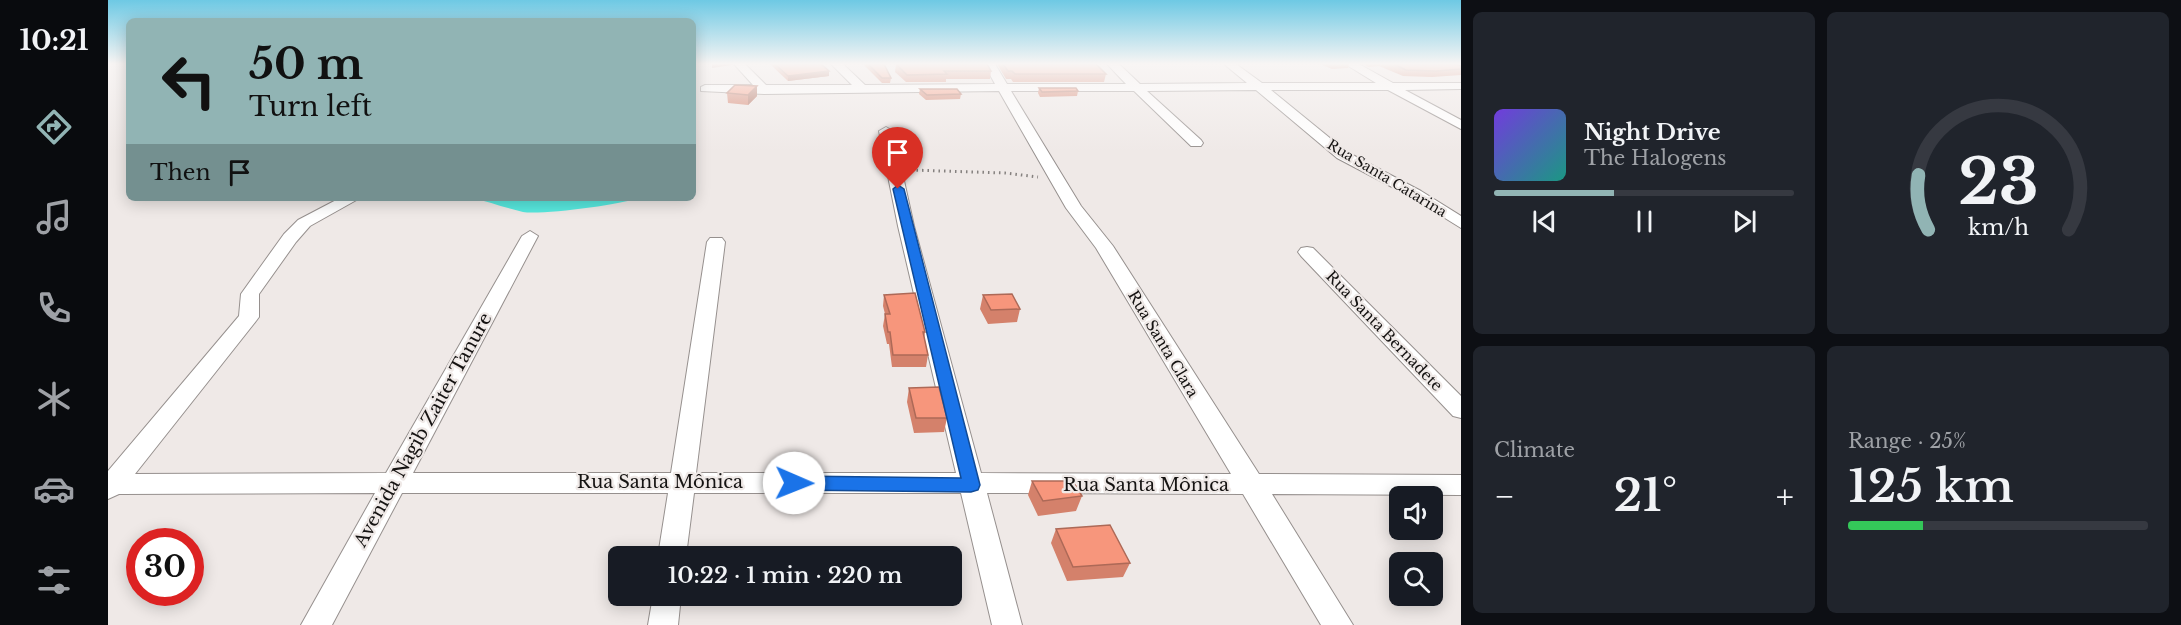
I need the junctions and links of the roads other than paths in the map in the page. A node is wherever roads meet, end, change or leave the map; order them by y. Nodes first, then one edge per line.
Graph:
1 (1007, 93) edge
2 (1143, 93) edge
3 (1267, 93) edge
4 (1402, 93) edge
5 (1461, 125) edge
6 (886, 131) dead end
7 (1196, 143) dead end
8 (346, 201) edge
9 (1461, 223) edge
10 (530, 236) dead end
11 (716, 242) dead end
12 (1307, 252) dead end
13 (1461, 410) edge
14 (683, 482) junction
15 (394, 483) junction
16 (1249, 484) junction
17 (971, 485) junction
18 (1461, 485) edge
19 (110, 487) edge
20 (673, 546) edge
21 (666, 606) edge
22 (316, 625) edge
23 (663, 625) edge
24 (1006, 625) edge
25 (1338, 625) edge

1 - 16 street, Rua Santa Clara
2 - 7 street
3 - 9 street, Rua Santa Catarina
4 - 5 street
6 - 17 street
8 - 19 street
10 - 15 street, Avenida Nagib Zaiter Tanure
11 - 14 street
12 - 13 street, Rua Santa Bernadete
14 - 15 street, Rua Santa Mônica
14 - 17 street, Rua Santa Mônica
14 - 20 street
15 - 19 street, Rua Santa Mônica
15 - 22 street, Avenida Nagib Zaiter Tanure
16 - 17 street, Rua Santa Mônica
16 - 18 street, Rua Santa Mônica
16 - 25 street, Rua Santa Clara
17 - 24 street
21 - 23 street

